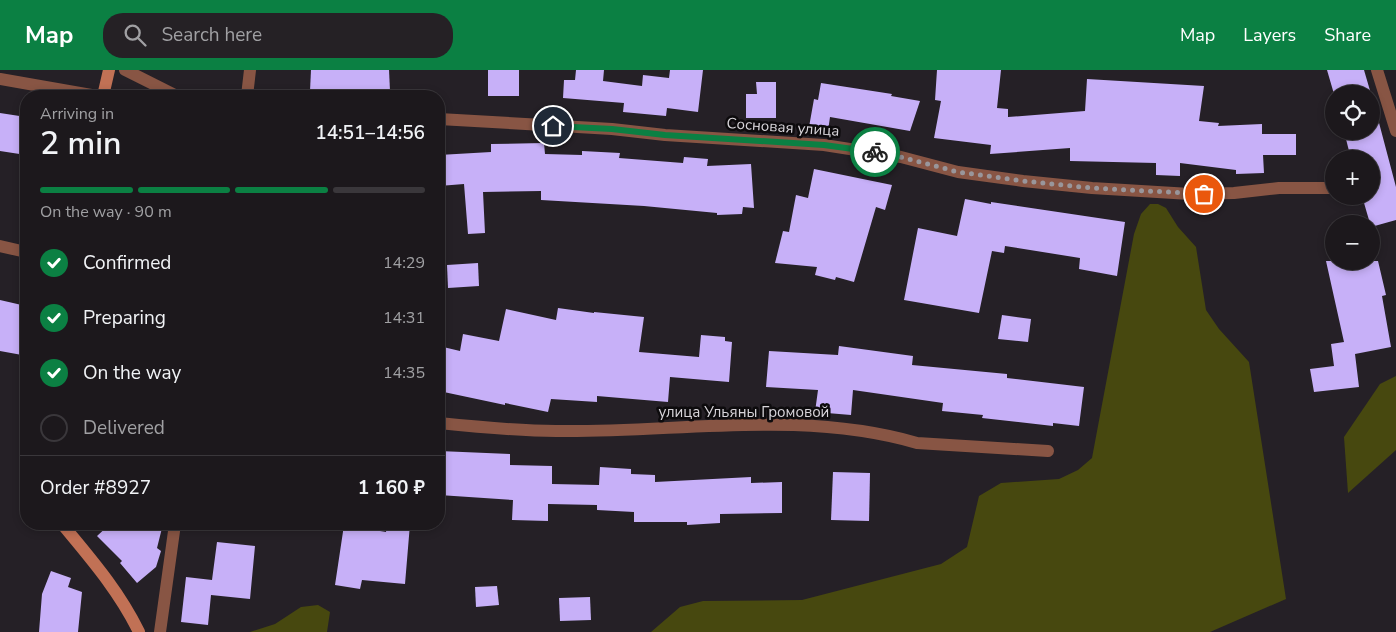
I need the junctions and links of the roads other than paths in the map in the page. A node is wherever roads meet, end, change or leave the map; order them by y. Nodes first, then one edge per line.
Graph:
1 (109, 70) edge
2 (125, 70) edge
3 (250, 70) edge
4 (1377, 70) edge
5 (0, 79) edge
6 (63, 90) edge
7 (104, 90) edge
8 (166, 90) edge
9 (248, 90) edge
10 (445, 119) edge
11 (1396, 131) edge
12 (1325, 188) edge
13 (0, 246) edge
14 (20, 251) edge
15 (445, 423) edge
16 (1048, 451) dead end
17 (67, 530) edge
18 (174, 530) edge
19 (139, 632) edge
20 (160, 632) edge

1 - 7 street
2 - 8 street
3 - 9 street
4 - 11 street
5 - 6 street
10 - 12 street, Сосновая улица
13 - 14 street
15 - 16 street, улица Ульяны Громовой
17 - 19 street
18 - 20 street

